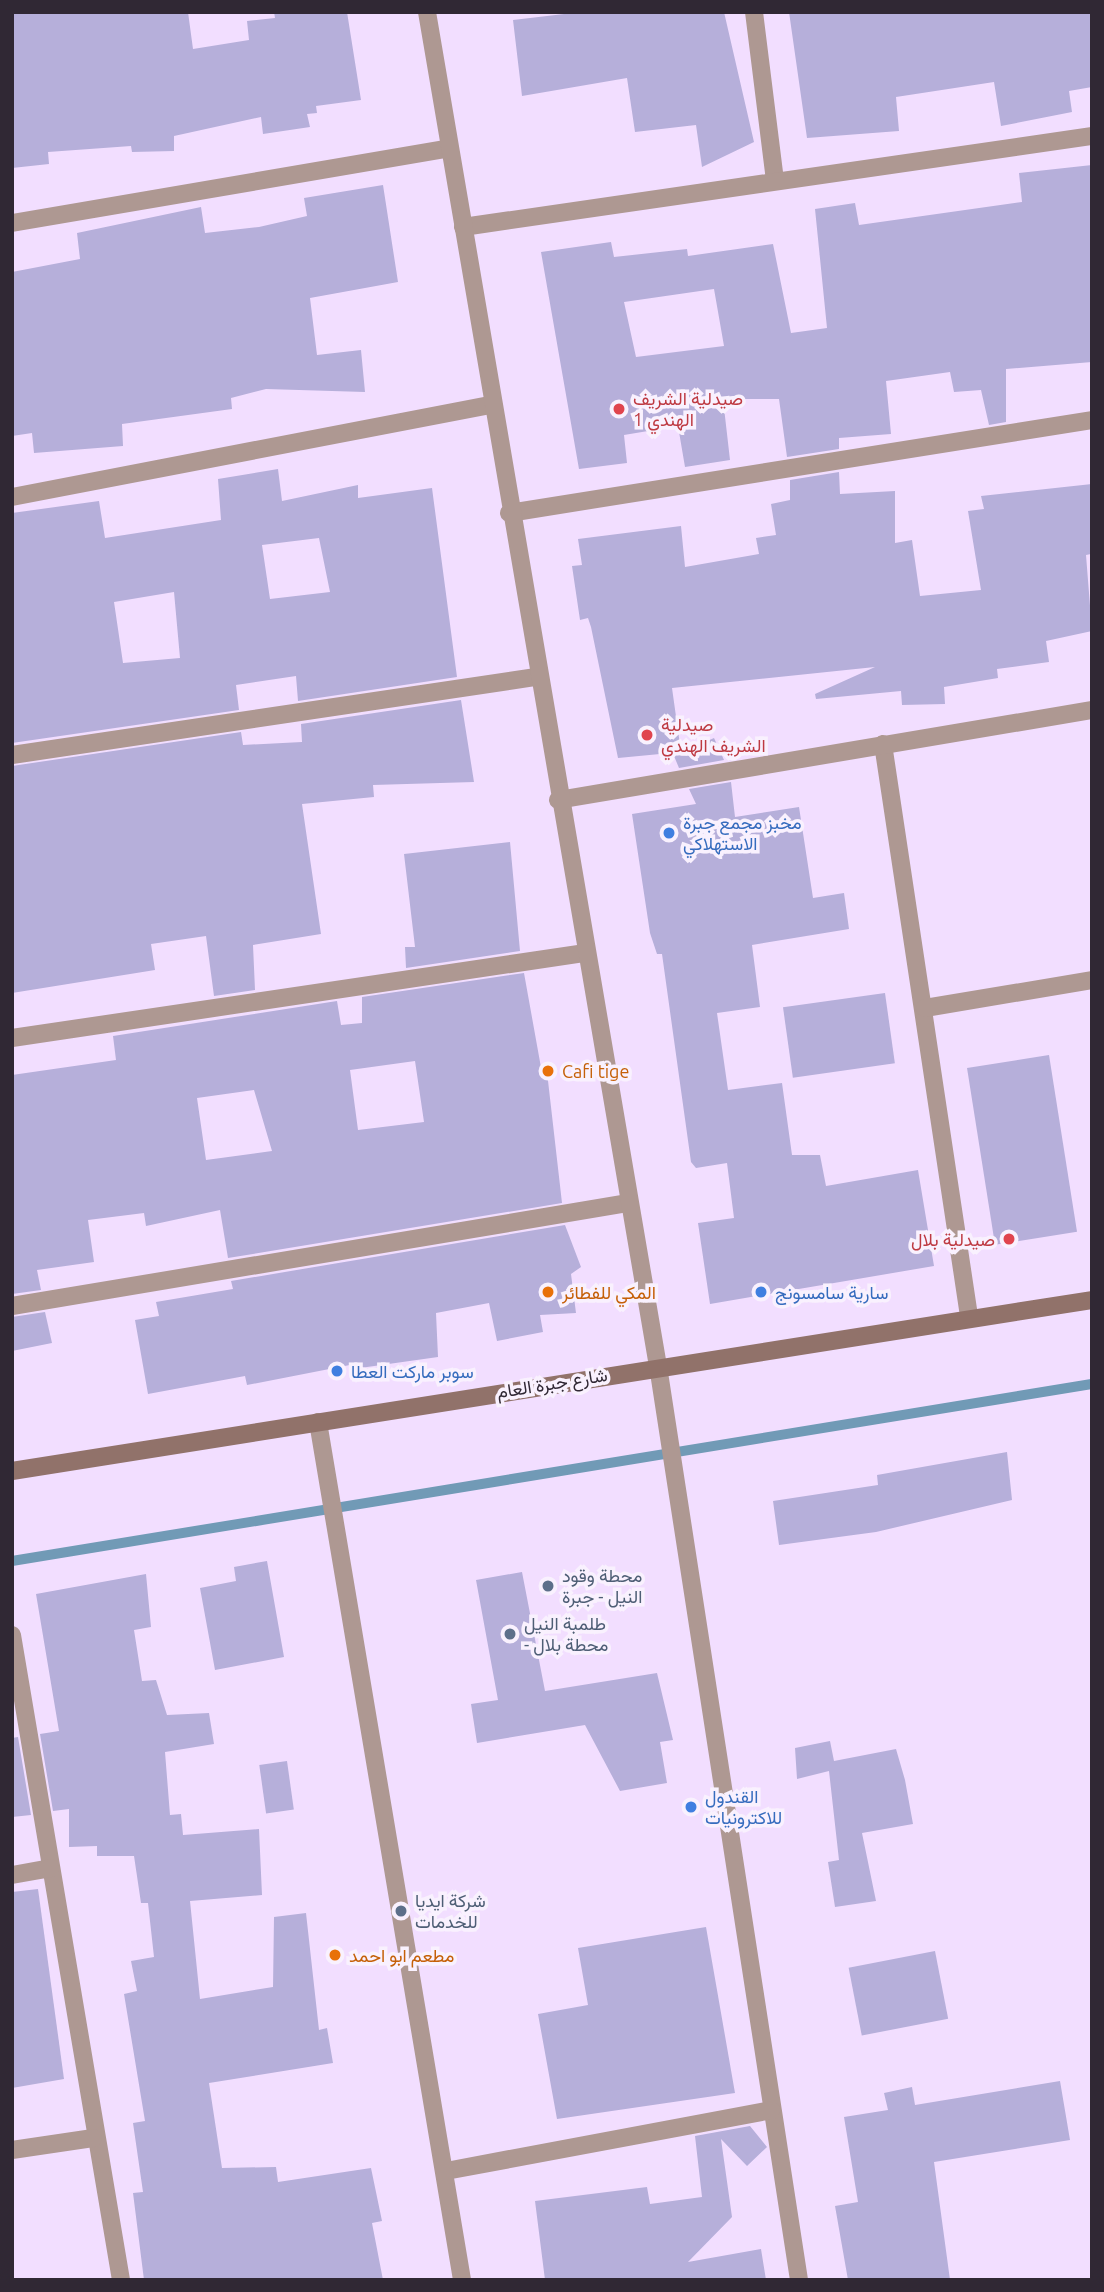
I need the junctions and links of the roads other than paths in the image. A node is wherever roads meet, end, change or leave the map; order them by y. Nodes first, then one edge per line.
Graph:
1 (427, 12) edge
2 (754, 12) edge
3 (1092, 136) edge
4 (449, 148) junction
5 (775, 181) junction
6 (12, 223) edge
7 (463, 227) junction
8 (493, 404) junction
9 (1092, 420) edge
10 (12, 497) edge
11 (509, 513) junction
12 (536, 677) junction
13 (1092, 710) edge
14 (883, 744) junction
15 (12, 755) edge
16 (558, 800) junction
17 (584, 953) junction
18 (1092, 980) edge
19 (925, 1008) junction
20 (12, 1038) edge
21 (628, 1203) junction
22 (1092, 1300) edge
23 (12, 1306) edge
24 (969, 1316) junction
25 (658, 1366) junction
26 (318, 1422) junction
27 (12, 1471) edge
28 (12, 1635) edge
29 (50, 1868) junction
30 (12, 1875) edge
31 (771, 2110) junction
32 (93, 2138) junction
33 (12, 2150) edge
34 (446, 2171) junction
35 (121, 2280) edge
36 (462, 2280) edge
37 (799, 2280) edge

1 - 4 street
2 - 5 street
3 - 5 street
4 - 6 street
4 - 7 street
5 - 7 street
7 - 8 street
8 - 10 street
8 - 11 street
9 - 11 street
11 - 12 street
12 - 15 street
12 - 16 street
13 - 14 street
14 - 16 street
14 - 19 street
16 - 17 street
17 - 20 street
17 - 21 street
18 - 19 street
19 - 24 street
21 - 23 street
21 - 25 street
22 - 24 main road, شارع جبرة العام
24 - 25 main road, شارع جبرة العام
25 - 26 main road, شارع جبرة العام
25 - 31 street
26 - 27 main road, شارع جبرة العام
26 - 34 street
28 - 29 street
29 - 30 street
29 - 32 street
31 - 34 street
31 - 37 street
32 - 33 street
32 - 35 street
34 - 36 street

